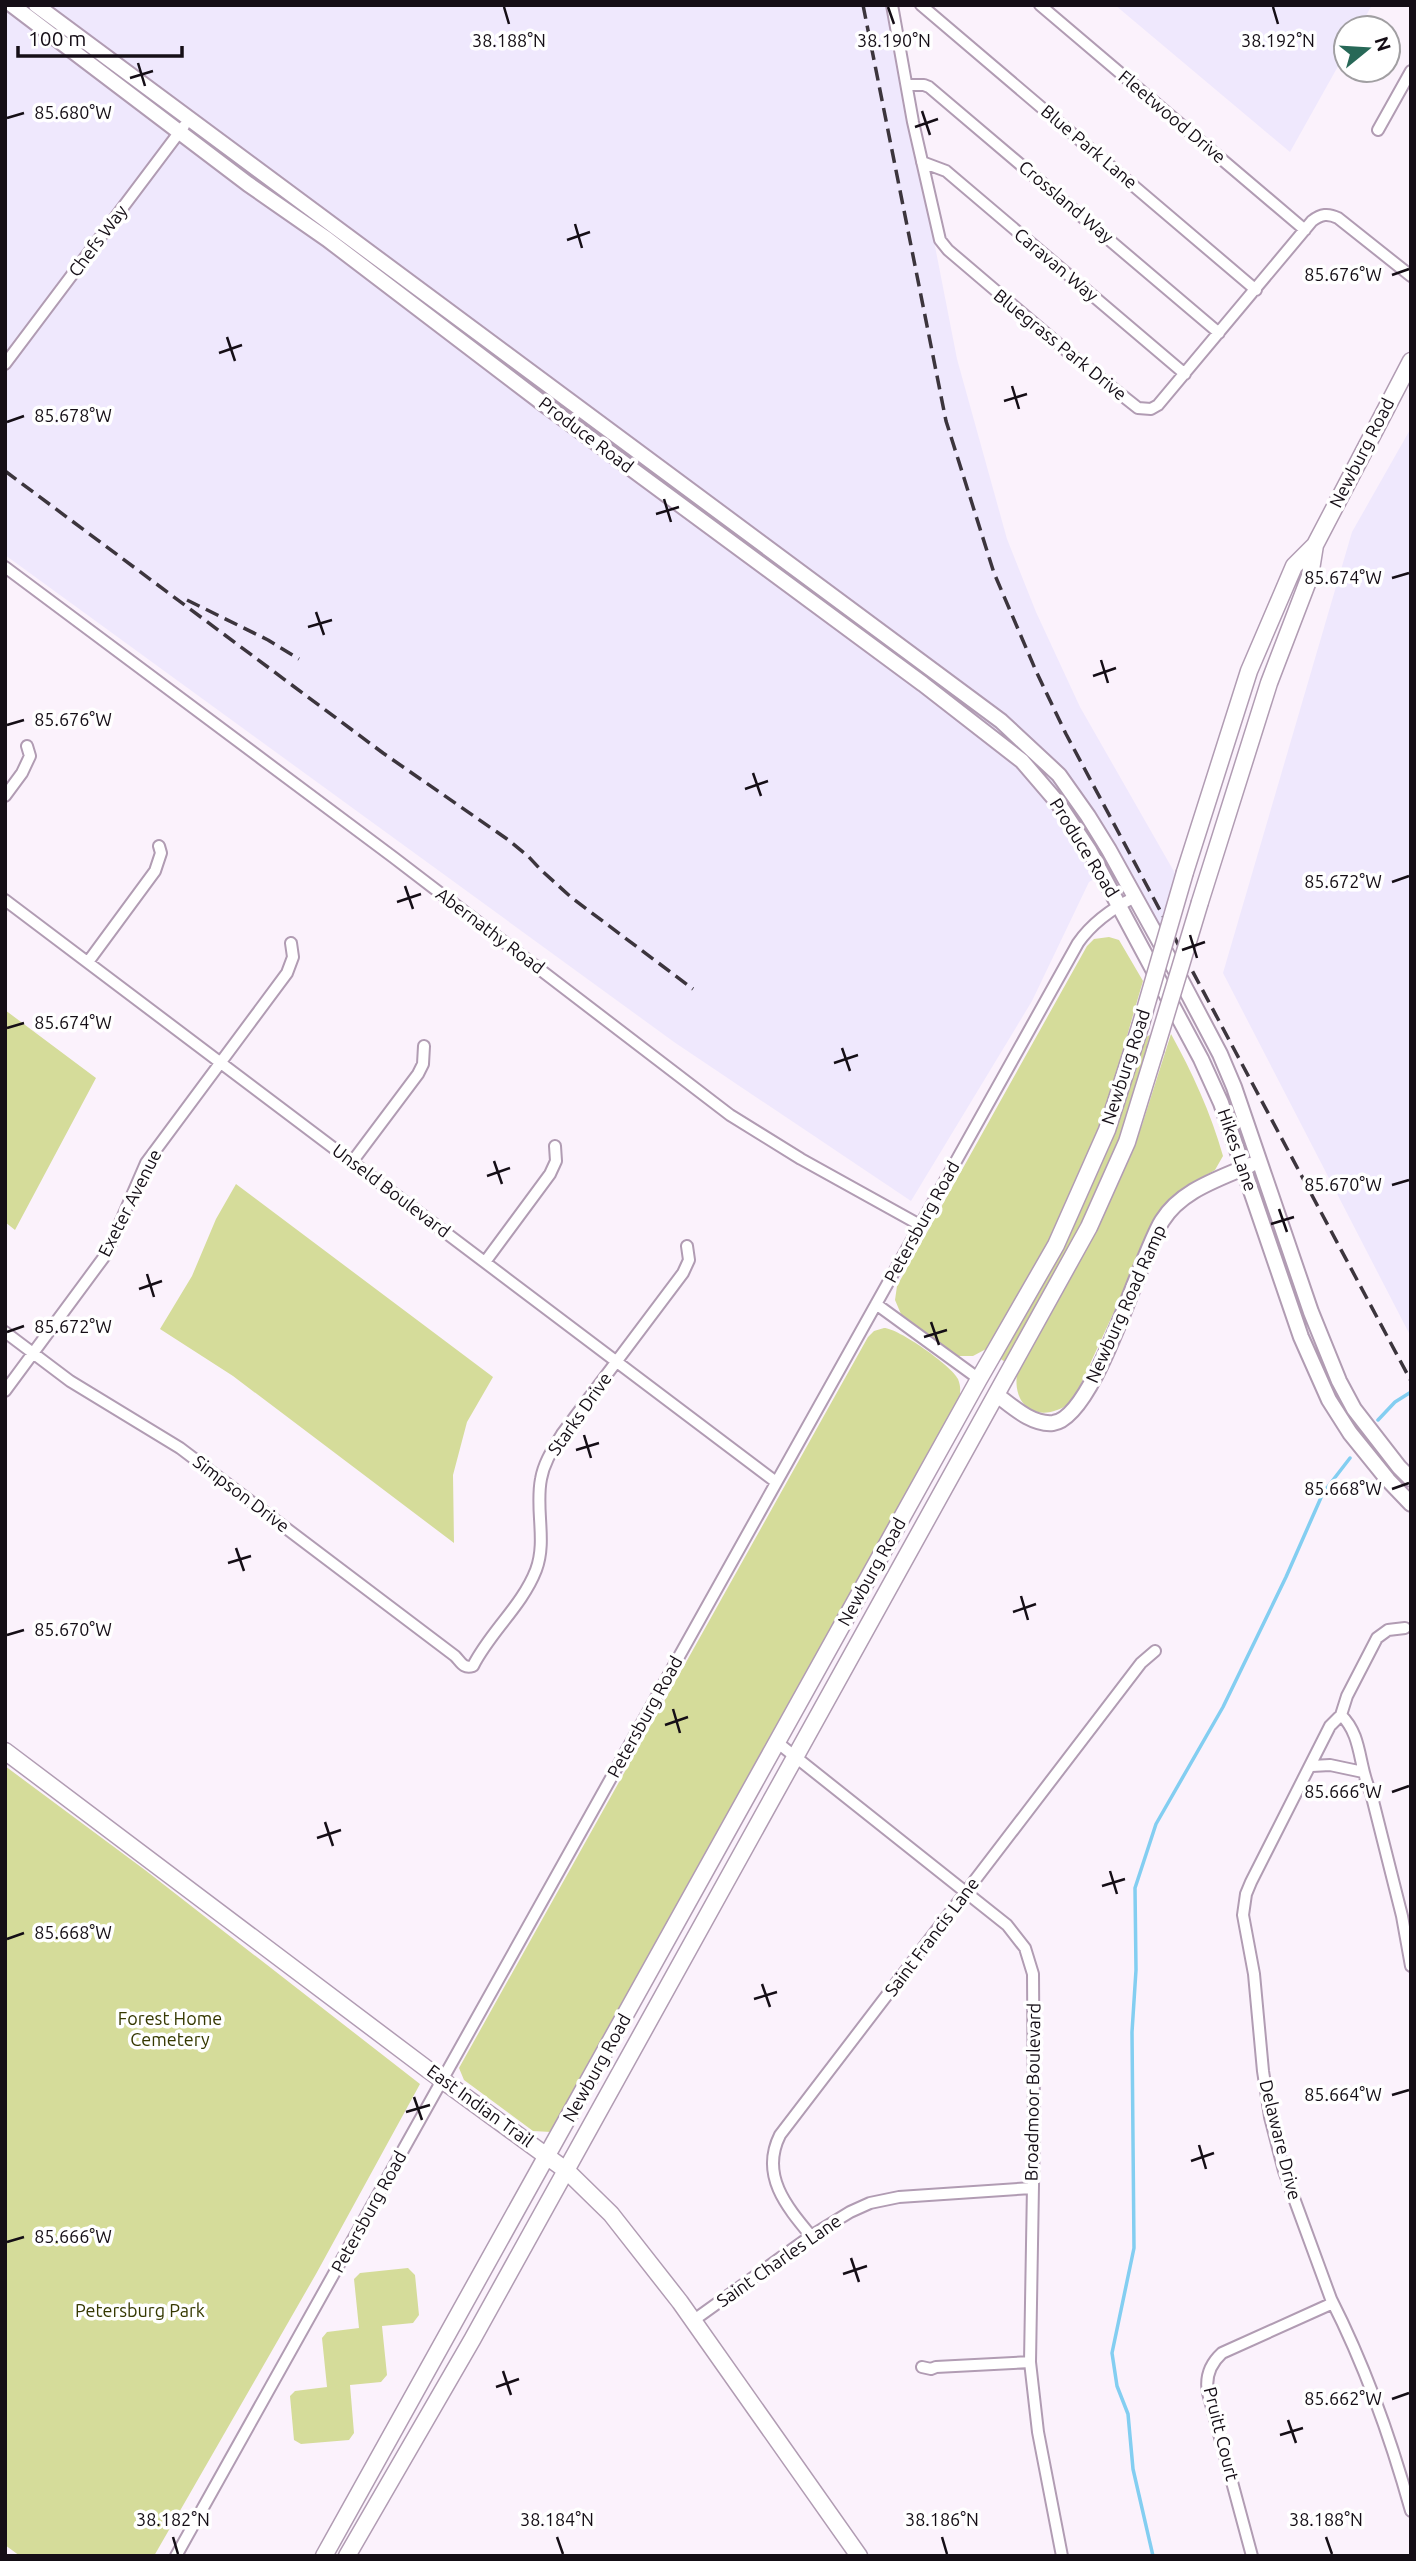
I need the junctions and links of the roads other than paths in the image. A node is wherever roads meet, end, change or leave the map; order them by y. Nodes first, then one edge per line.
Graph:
1 (12, 5) edge
2 (37, 5) edge
3 (892, 5) edge
4 (921, 5) edge
5 (1040, 5) edge
6 (1411, 71) edge
7 (907, 85) junction
8 (190, 118) junction
9 (1378, 130) dead end
10 (179, 132) junction
11 (922, 162) junction
12 (1305, 230) junction
13 (1411, 276) edge
14 (1256, 289) junction
15 (1219, 333) junction
16 (1411, 361) edge
17 (5, 364) edge
18 (1185, 374) junction
19 (1315, 545) junction
20 (5, 567) edge
21 (27, 747) dead end
22 (5, 796) edge
23 (159, 846) dead end
24 (1135, 897) junction
25 (5, 900) edge
26 (1119, 904) junction
27 (291, 943) dead end
28 (88, 962) junction
29 (424, 1046) dead end
30 (220, 1062) junction
31 (555, 1146) dead end
32 (1261, 1161) junction
33 (352, 1162) junction
34 (1244, 1168) junction
35 (920, 1226) junction
36 (687, 1246) dead end
37 (485, 1262) junction
38 (876, 1304) junction
39 (5, 1332) edge
40 (33, 1352) junction
41 (617, 1362) junction
42 (979, 1379) junction
43 (5, 1391) edge
44 (997, 1395) junction
45 (1411, 1479) edge
46 (776, 1482) junction
47 (1411, 1504) edge
48 (1405, 1628) dead end
49 (1155, 1651) dead end
50 (468, 1667) joint
51 (1341, 1716) junction
52 (778, 1744) junction
53 (5, 1751) edge
54 (794, 1757) junction
55 (1312, 1766) junction
56 (1363, 1772) junction
57 (965, 1893) junction
58 (1411, 1966) edge
59 (442, 2080) junction
60 (548, 2155) junction
61 (567, 2171) junction
62 (1032, 2188) junction
63 (811, 2236) junction
64 (1333, 2303) junction
65 (694, 2320) junction
66 (1030, 2362) junction
67 (922, 2367) dead end
68 (1411, 2511) edge
69 (176, 2556) edge
70 (324, 2556) edge
71 (347, 2556) edge
72 (859, 2556) edge
73 (1062, 2556) edge
74 (1252, 2556) edge

1 - 10 street, Produce Road
2 - 8 street, Produce Road
3 - 7 street, Bluegrass Park Drive
4 - 14 street, Blue Park Lane
5 - 12 street, Fleetwood Drive
6 - 9 street
7 - 11 street, Bluegrass Park Drive
7 - 15 street, Crossland Way
8 - 10 street, Chefs Way
8 - 24 street, Produce Road
10 - 17 street, Chefs Way
10 - 26 street, Produce Road
11 - 18 street, Caravan Way
11 - 18 street, Bluegrass Park Drive
12 - 13 street, Bluegrass Park Drive
12 - 14 street, Bluegrass Park Drive
14 - 15 street, Bluegrass Park Drive
15 - 18 street, Bluegrass Park Drive
16 - 19 main road, Newburg Road
19 - 42 main road, Newburg Road, bridge
19 - 44 main road, Newburg Road, bridge
20 - 35 street, Abernathy Road
21 - 22 street
23 - 28 street
24 - 26 street, Petersburg Road
24 - 32 street, Hikes Lane
25 - 28 street, Unseld Boulevard
26 - 34 street, Hikes Lane
26 - 35 street, Petersburg Road
27 - 30 street, Exeter Avenue
28 - 30 street, Unseld Boulevard
29 - 33 street
30 - 33 street, Unseld Boulevard
30 - 40 street, Exeter Avenue
31 - 37 street
32 - 34 street, Newburg Road Ramp
32 - 45 street, Hikes Lane
33 - 37 street, Unseld Boulevard
34 - 44 street, Newburg Road Ramp
34 - 47 street, Hikes Lane
35 - 38 street, Petersburg Road
36 - 41 street, Starks Drive
37 - 41 street, Unseld Boulevard
38 - 42 street
38 - 46 street, Petersburg Road
39 - 40 street, Simpson Drive
40 - 43 street, Exeter Avenue
40 - 50 street, Simpson Drive
41 - 46 street, Unseld Boulevard
41 - 50 street, Starks Drive
42 - 52 main road, Newburg Road
44 - 54 main road, Newburg Road
46 - 59 street, Petersburg Road
48 - 51 street, Delaware Drive
49 - 57 street, Saint Francis Lane
51 - 55 street, Delaware Drive
51 - 56 street
52 - 54 street, Broadmoor Boulevard
52 - 60 main road, Newburg Road
53 - 59 main road, East Indian Trail
54 - 57 street, Broadmoor Boulevard
54 - 61 main road, Newburg Road
55 - 56 street
55 - 64 street, Delaware Drive
56 - 58 street
57 - 62 street, Broadmoor Boulevard
57 - 63 street, Saint Francis Lane
59 - 60 main road, East Indian Trail
59 - 69 street, Petersburg Road
60 - 61 main road, East Indian Trail
60 - 70 main road, Newburg Road
61 - 65 main road, East Indian Trail
61 - 71 main road, Newburg Road
62 - 63 street, Saint Charles Lane
62 - 66 street, Broadmoor Boulevard
63 - 65 street, Saint Charles Lane
64 - 68 street, Delaware Drive
64 - 74 street, Pruitt Court
65 - 72 main road, East Indian Trail
66 - 67 street
66 - 73 street, Broadmoor Boulevard

